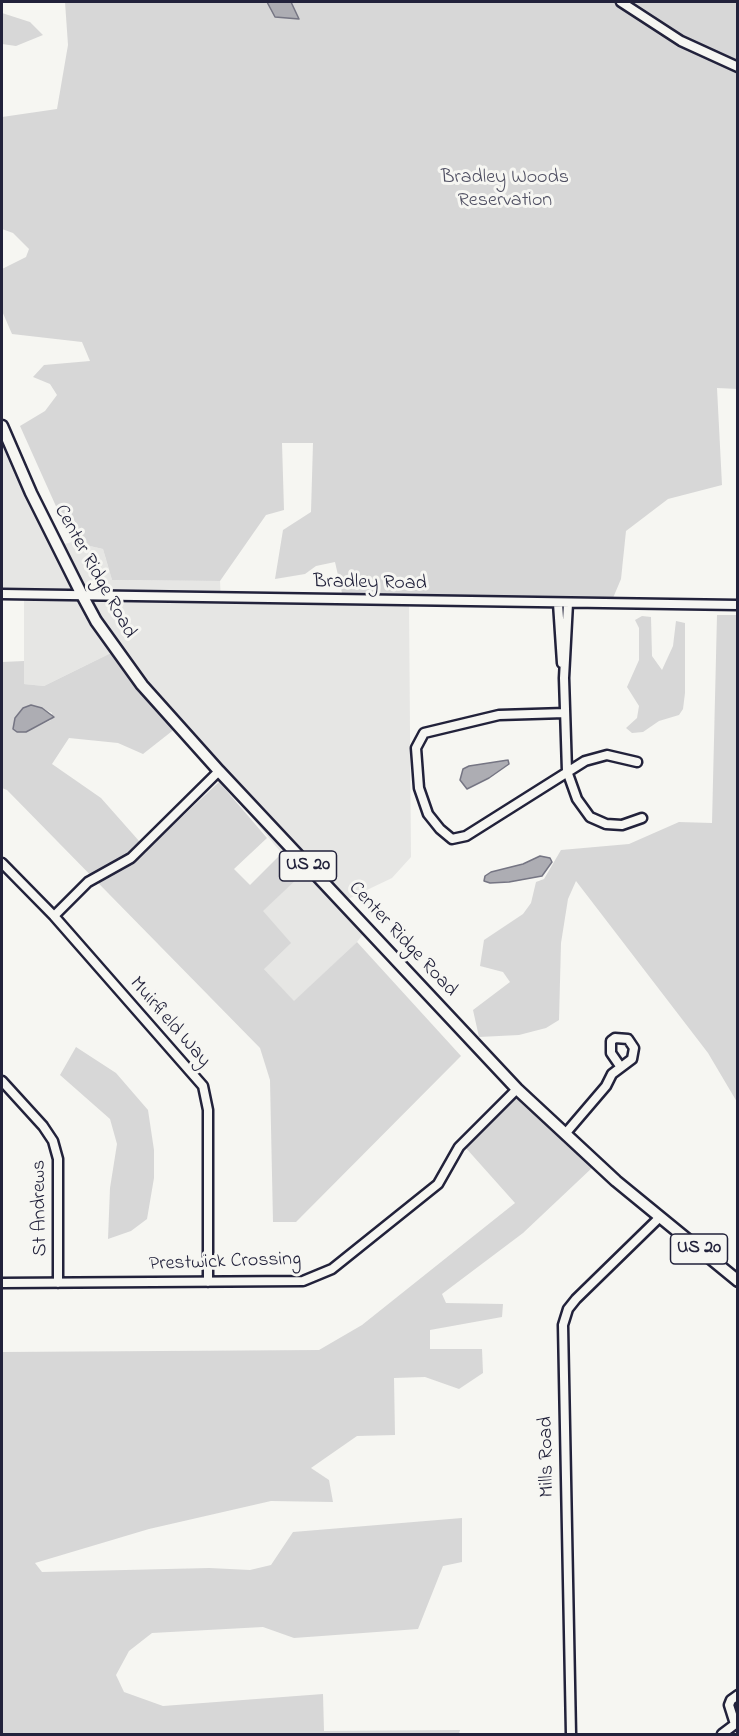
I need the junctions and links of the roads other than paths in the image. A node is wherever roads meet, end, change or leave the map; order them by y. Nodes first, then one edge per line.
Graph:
1 (621, 2) edge
2 (738, 67) edge
3 (2, 426) edge
4 (2, 594) edge
5 (82, 595) junction
6 (558, 603) junction
7 (568, 603) junction
8 (738, 605) edge
9 (564, 678) junction
10 (565, 713) junction
11 (638, 762) dead end
12 (219, 771) junction
13 (567, 771) junction
14 (642, 818) dead end
15 (2, 863) edge
16 (54, 916) junction
17 (620, 1066) dead end
18 (2, 1081) edge
19 (518, 1089) junction
20 (565, 1134) junction
21 (660, 1217) junction
22 (738, 1281) edge
23 (208, 1282) junction
24 (2, 1283) edge
25 (58, 1283) junction
26 (738, 1695) edge
27 (736, 1723) edge
28 (571, 1734) edge
29 (722, 1734) edge

1 - 2 street
3 - 5 main road, Center Ridge Road / US 20
4 - 5 street, Bradley Road
5 - 6 street, Bradley Road
5 - 12 main road, Center Ridge Road / US 20
6 - 7 street, Bradley Road
6 - 9 street
7 - 8 street, Bradley Road
7 - 9 street
9 - 10 street
10 - 13 street
10 - 13 street
11 - 13 street
12 - 16 street
12 - 19 main road, Center Ridge Road / US 20
13 - 14 street
15 - 16 street, Muirfield Way
16 - 23 street, Muirfield Way
17 - 20 street
18 - 25 street, St Andrews
19 - 20 main road, Center Ridge Road / US 20
19 - 23 street, Prestwick Crossing
20 - 21 main road, Center Ridge Road / US 20
21 - 22 main road, Center Ridge Road / US 20
21 - 28 street, Mills Road
23 - 25 street, Prestwick Crossing
24 - 25 street, Prestwick Crossing
26 - 27 street
27 - 29 street

